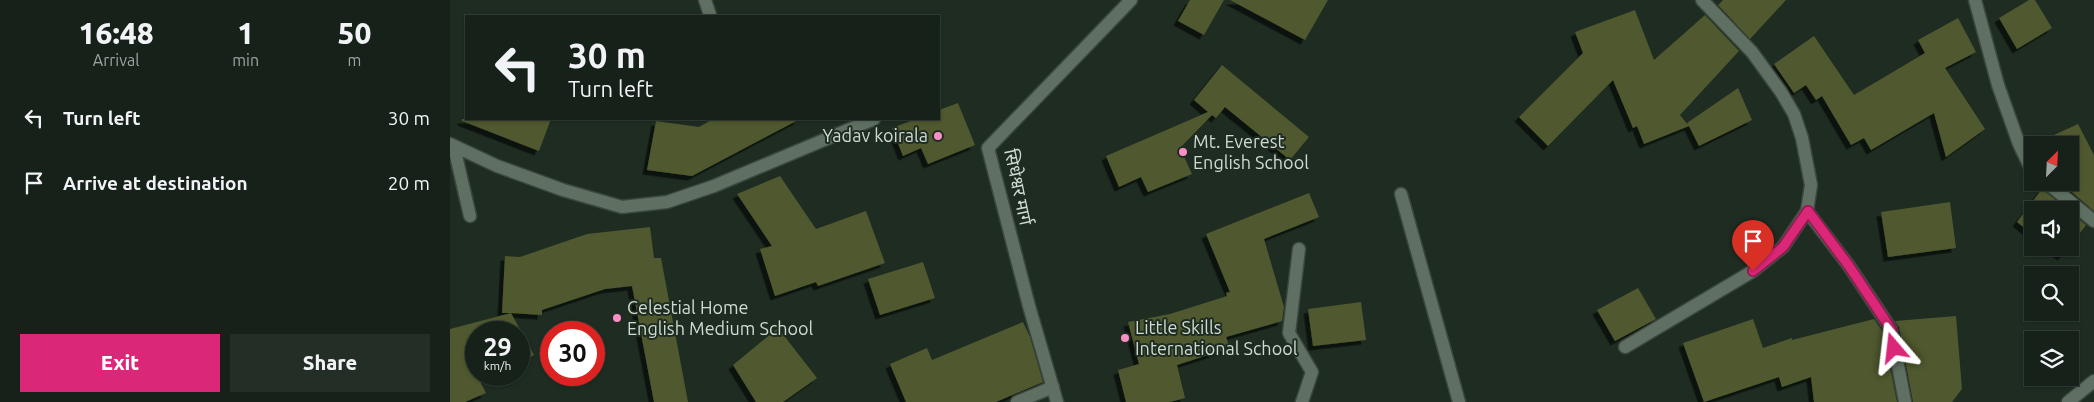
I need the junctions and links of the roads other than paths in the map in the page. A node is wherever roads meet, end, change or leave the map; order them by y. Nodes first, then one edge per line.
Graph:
1 (705, 0) edge
2 (1131, 0) edge
3 (1702, 0) edge
4 (1975, 0) edge
5 (710, 15) dead end
6 (872, 120) edge
7 (452, 145) edge
8 (2024, 154) edge
9 (2057, 191) edge
10 (1401, 194) dead end
11 (1808, 211) junction
12 (470, 216) dead end
13 (2094, 221) edge
14 (1299, 249) dead end
15 (1625, 347) dead end
16 (2094, 381) edge
17 (1053, 387) junction
18 (1017, 402) edge
19 (1057, 402) edge
20 (1302, 402) edge
21 (1459, 402) edge
22 (1905, 402) edge
23 (2068, 402) edge

1 - 5 street
2 - 17 street, सिधेश्वर मार्ग
3 - 11 street
4 - 8 street
6 - 7 street
7 - 12 street
9 - 13 street
10 - 21 street
11 - 15 street
11 - 22 street
14 - 20 street
16 - 23 street
17 - 18 street
17 - 19 street, सिधेश्वर मार्ग

